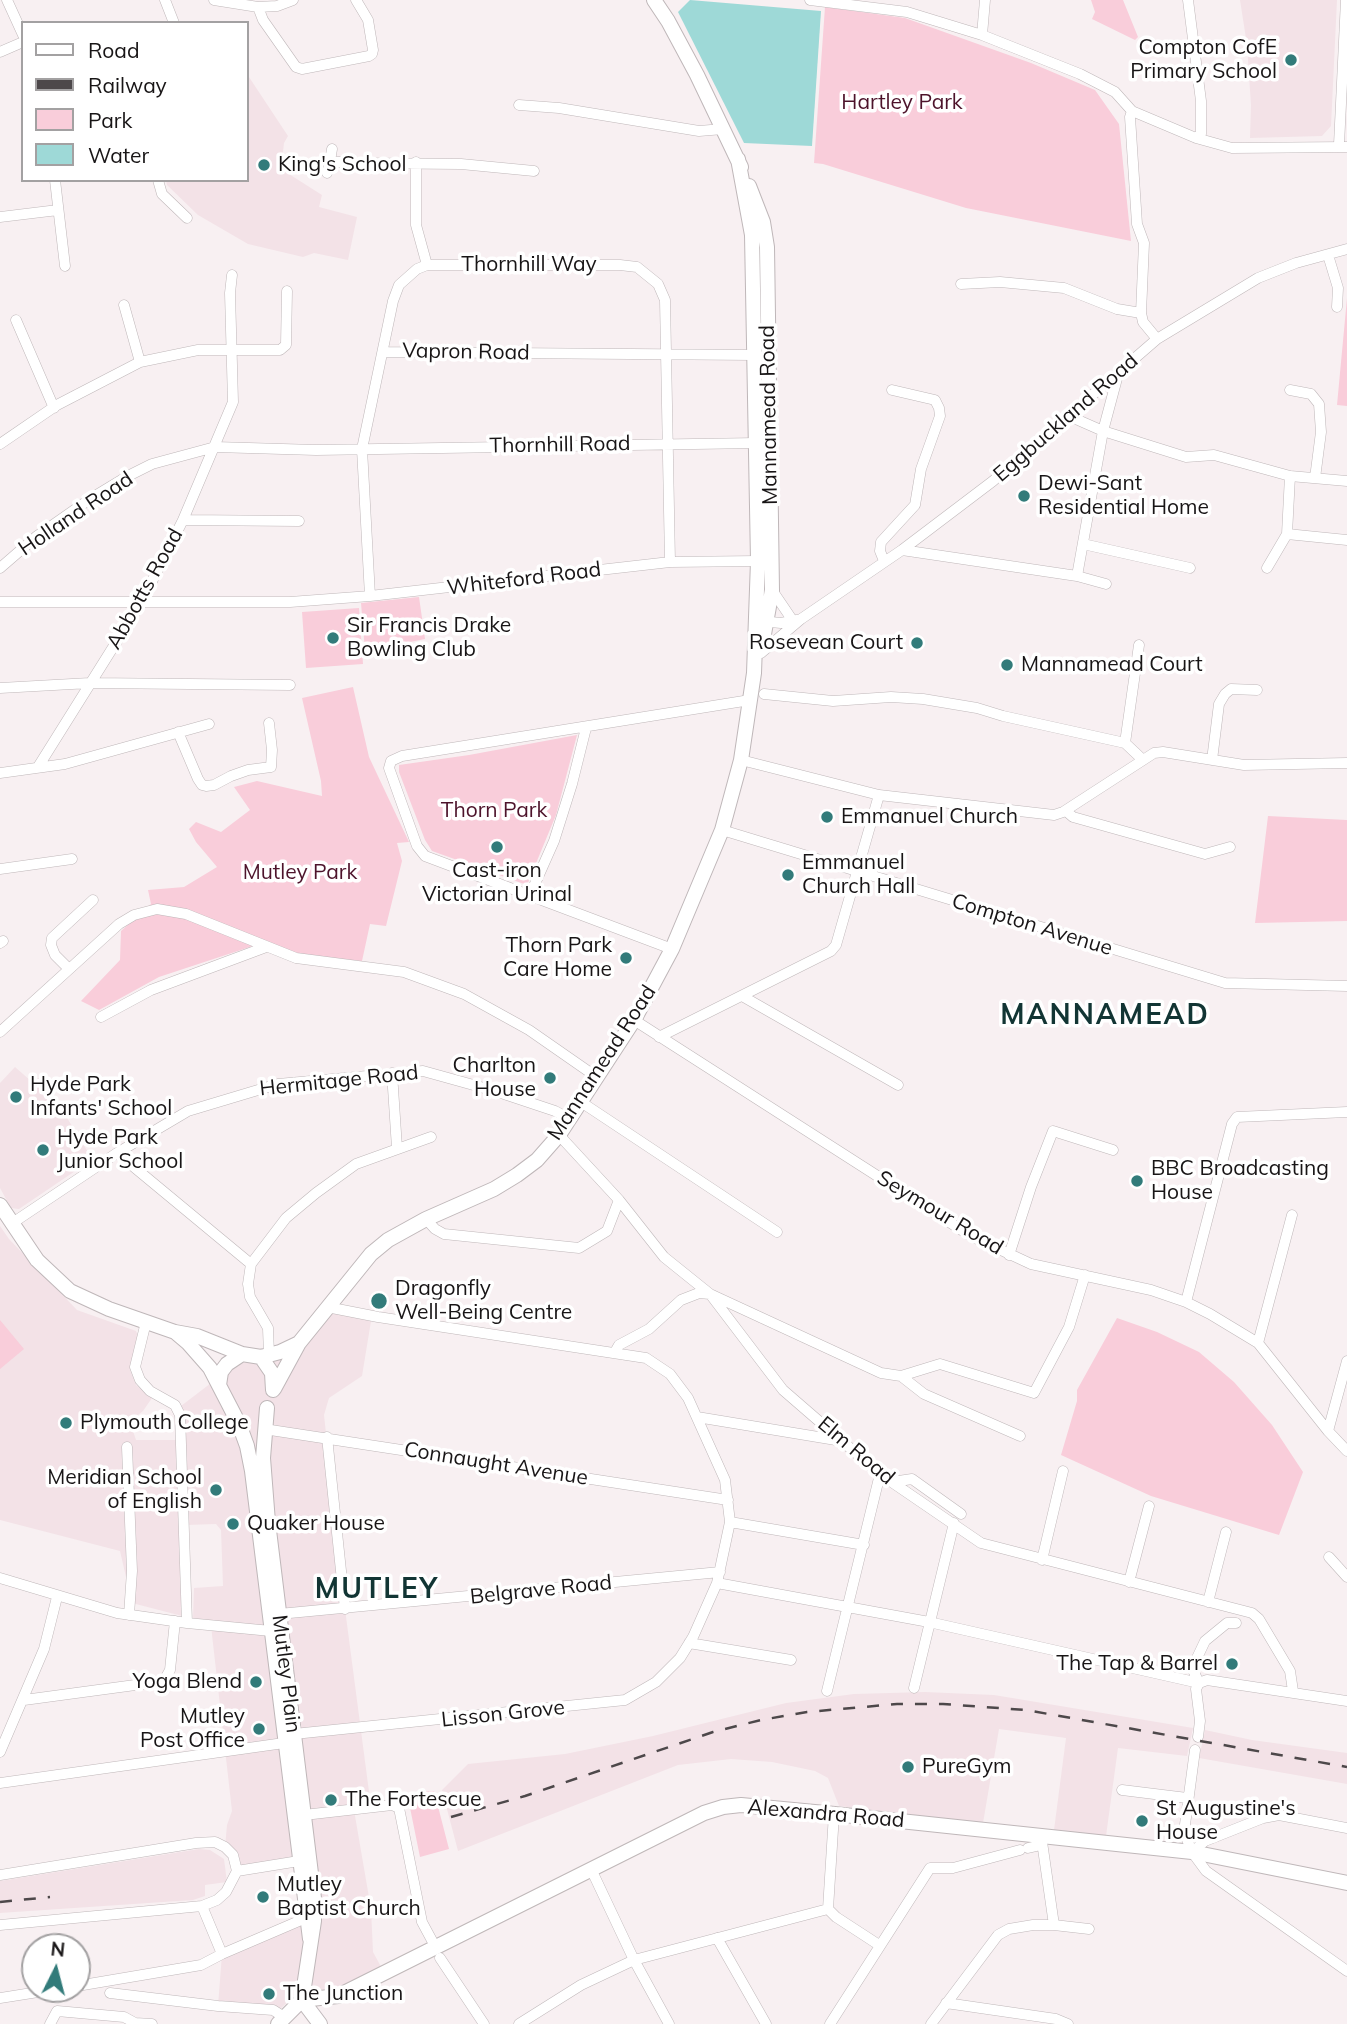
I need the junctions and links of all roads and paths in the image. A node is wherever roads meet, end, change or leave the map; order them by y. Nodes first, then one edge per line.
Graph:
1 (7, 0) edge
2 (165, 0) edge
3 (214, 0) edge
4 (293, 0) edge
5 (356, 0) edge
6 (654, 0) edge
7 (810, 0) edge
8 (985, 0) edge
9 (1188, 0) edge
10 (1346, 0) edge
11 (258, 7) junction
12 (173, 21) edge
13 (21, 31) edge
14 (982, 35) junction
15 (21, 43) edge
16 (0, 52) edge
17 (519, 105) dead end
18 (1132, 111) junction
19 (723, 129) junction
20 (1196, 138) junction
21 (1343, 146) edge
22 (332, 149) dead end
23 (738, 159) junction
24 (330, 161) junction
25 (416, 162) junction
26 (534, 171) dead end
27 (327, 173) dead end
28 (55, 182) edge
29 (159, 182) edge
30 (58, 210) junction
31 (0, 216) edge
32 (187, 218) dead end
33 (1347, 249) edge
34 (1328, 255) junction
35 (427, 265) junction
36 (65, 266) dead end
37 (232, 275) dead end
38 (961, 284) dead end
39 (287, 291) dead end
40 (124, 305) dead end
41 (1337, 307) dead end
42 (1141, 313) junction
43 (16, 320) dead end
44 (1157, 339) junction
45 (230, 349) junction
46 (383, 352) junction
47 (666, 355) junction
48 (754, 355) junction
49 (140, 362) junction
50 (1120, 370) junction
51 (892, 390) dead end
52 (1290, 390) dead end
53 (54, 408) junction
54 (1072, 412) junction
55 (1103, 431) junction
56 (764, 442) junction
57 (668, 443) junction
58 (0, 444) edge
59 (215, 447) junction
60 (362, 449) junction
61 (1290, 476) junction
62 (1315, 478) junction
63 (1347, 481) edge
64 (183, 520) junction
65 (299, 521) dead end
66 (1287, 534) junction
67 (1347, 540) edge
68 (1083, 544) junction
69 (902, 550) junction
70 (758, 561) junction
71 (884, 561) junction
72 (670, 562) junction
73 (0, 568) edge
74 (1190, 568) dead end
75 (1268, 568) dead end
76 (1077, 576) junction
77 (1105, 583) dead end
78 (772, 590) junction
79 (370, 596) junction
80 (142, 601) junction
81 (0, 602) edge
82 (797, 620) junction
83 (762, 622) junction
84 (1139, 645) dead end
85 (760, 653) junction
86 (754, 673) junction
87 (90, 684) junction
88 (290, 685) dead end
89 (0, 688) edge
90 (1257, 690) dead end
91 (757, 697) junction
92 (269, 723) dead end
93 (209, 724) dead end
94 (586, 728) junction
95 (178, 732) junction
96 (1125, 743) junction
97 (741, 760) junction
98 (1143, 760) junction
99 (1212, 760) junction
100 (1347, 763) edge
101 (38, 767) junction
102 (0, 774) edge
103 (879, 795) junction
104 (1066, 811) junction
105 (722, 830) junction
106 (1230, 847) dead end
107 (72, 859) dead end
108 (0, 869) edge
109 (856, 873) junction
110 (530, 895) junction
111 (93, 900) dead end
112 (266, 947) junction
113 (672, 949) junction
114 (69, 969) junction
115 (1347, 986) edge
116 (742, 996) junction
117 (101, 1017) dead end
118 (634, 1020) junction
119 (0, 1032) edge
120 (659, 1037) junction
121 (392, 1073) junction
122 (597, 1078) junction
123 (898, 1085) dead end
124 (581, 1102) junction
125 (1347, 1112) edge
126 (570, 1119) junction
127 (559, 1135) junction
128 (431, 1137) dead end
129 (397, 1148) junction
130 (1113, 1150) dead end
131 (117, 1153) junction
132 (619, 1200) junction
133 (0, 1205) edge
134 (1293, 1215) dead end
135 (426, 1219) junction
136 (11, 1224) junction
137 (777, 1232) dead end
138 (1009, 1255) junction
139 (251, 1264) junction
140 (1085, 1275) junction
141 (709, 1294) junction
142 (1186, 1302) junction
143 (327, 1307) junction
144 (146, 1322) junction
145 (175, 1332) junction
146 (299, 1343) junction
147 (1258, 1343) junction
148 (615, 1352) junction
149 (242, 1354) junction
150 (265, 1356) junction
151 (1347, 1361) edge
152 (901, 1376) junction
153 (219, 1385) junction
154 (274, 1388) junction
155 (267, 1408) junction
156 (697, 1418) junction
157 (239, 1424) junction
158 (264, 1429) junction
159 (1328, 1431) junction
160 (1020, 1436) dead end
161 (327, 1437) junction
162 (845, 1441) junction
163 (127, 1447) dead end
164 (1347, 1451) edge
165 (1063, 1471) dead end
166 (880, 1474) junction
167 (728, 1500) junction
168 (1149, 1506) dead end
169 (957, 1519) junction
170 (730, 1522) junction
171 (1226, 1532) dead end
172 (864, 1545) junction
173 (1329, 1557) dead end
174 (1042, 1560) junction
175 (1347, 1577) edge
176 (0, 1578) edge
177 (718, 1578) junction
178 (1129, 1581) junction
179 (57, 1597) junction
180 (1208, 1602) junction
181 (849, 1607) junction
182 (345, 1609) junction
183 (279, 1614) junction
184 (129, 1615) junction
185 (175, 1621) junction
186 (929, 1622) junction
187 (187, 1623) junction
188 (1236, 1623) dead end
189 (275, 1631) junction
190 (689, 1643) junction
191 (791, 1660) dead end
192 (1199, 1683) junction
193 (914, 1688) dead end
194 (827, 1691) dead end
195 (1293, 1691) junction
196 (24, 1700) junction
197 (1347, 1701) edge
198 (1198, 1737) dead end
199 (289, 1739) junction
200 (1195, 1750) dead end
201 (0, 1752) edge
202 (0, 1783) edge
203 (1122, 1790) dead end
204 (1187, 1798) junction
205 (834, 1814) junction
206 (304, 1815) junction
207 (1347, 1828) edge
208 (1041, 1840) junction
209 (1192, 1852) junction
210 (299, 1861) junction
211 (591, 1870) junction
212 (237, 1871) junction
213 (0, 1875) edge
214 (1347, 1883) edge
215 (202, 1906) junction
216 (828, 1909) junction
217 (306, 1918) junction
218 (3, 1925) edge
219 (1054, 1925) junction
220 (1089, 1929) dead end
221 (717, 1938) junction
222 (310, 1939) junction
223 (879, 1945) junction
224 (438, 1953) junction
225 (222, 1954) junction
226 (634, 1960) junction
227 (1345, 1968) edge
228 (91, 1984) edge
229 (110, 1993) dead end
230 (21, 1995) edge
231 (0, 1998) edge
232 (302, 2000) junction
233 (946, 2003) junction
234 (279, 2018) edge
235 (1056, 2022) edge
236 (50, 2024) edge
237 (135, 2024) edge
238 (152, 2024) edge
239 (320, 2024) edge
240 (484, 2024) edge
241 (519, 2024) edge
242 (670, 2024) edge
243 (766, 2024) edge
244 (830, 2024) edge
245 (931, 2024) edge
246 (1068, 2024) edge

1 - 13 street
2 - 12 street
3 - 11 street
4 - 11 street
5 - 11 street
6 - 19 main road, Mannamead Road
7 - 14 street
8 - 14 street
9 - 20 street
10 - 21 street
14 - 18 street
15 - 16 street
17 - 19 street
18 - 20 street
18 - 42 street
19 - 23 main road, Mannamead Road
20 - 21 street
22 - 24 street
23 - 48 main road, Mannamead Road
23 - 56 main road, Mannamead Road
24 - 25 street
24 - 27 street
25 - 26 street
25 - 35 street
28 - 30 street
29 - 32 street
30 - 31 street
30 - 36 street
33 - 34 street, Eggbuckland Road
34 - 41 street
34 - 44 street, Eggbuckland Road
35 - 46 street
35 - 47 street, Thornhill Way
37 - 45 street
38 - 42 street
39 - 45 street
40 - 49 street
42 - 44 street
43 - 53 street
44 - 50 street, Eggbuckland Road
45 - 49 street
45 - 59 street, Abbotts Road
46 - 47 street, Vapron Road
46 - 60 street, Vapron Road
47 - 48 street, Vapron Road
47 - 57 street, Thornhill Way
48 - 56 main road, Mannamead Road
49 - 53 street
50 - 54 street, Eggbuckland Road
50 - 55 street
51 - 71 street
52 - 62 street
53 - 58 street
54 - 55 street
54 - 69 street, Eggbuckland Road
55 - 61 street
55 - 68 street
56 - 57 street, Thornhill Road
56 - 70 main road, Mannamead Road
56 - 78 main road, Mannamead Road
57 - 60 street, Thornhill Road
57 - 72 street, Thornhill Way
59 - 60 street, Holland Road
59 - 64 street, Abbotts Road
59 - 73 street, Holland Road
60 - 79 street, Vapron Road
61 - 62 street
61 - 66 street
62 - 63 street
64 - 65 street
64 - 80 street, Abbotts Road
66 - 67 street
66 - 75 street
68 - 74 street
68 - 76 street
69 - 71 street, Eggbuckland Road
69 - 76 street
70 - 72 street, Whiteford Road
70 - 83 main road, Mannamead Road
71 - 82 street, Eggbuckland Road
72 - 79 street, Whiteford Road
76 - 77 street
78 - 82 street
78 - 83 main road, Mannamead Road
79 - 80 street, Whiteford Road
80 - 81 street, Whiteford Road
80 - 87 street, Abbotts Road
82 - 83 street
82 - 85 street, Eggbuckland Road
83 - 85 main road, Mannamead Road
83 - 86 main road, Mannamead Road
84 - 96 street
85 - 86 main road, Mannamead Road
86 - 91 main road, Mannamead Road
87 - 88 street
87 - 89 street
87 - 101 street, Abbotts Road
90 - 99 street
91 - 94 street
91 - 96 street
91 - 97 main road, Mannamead Road
92 - 95 street
93 - 95 street
94 - 110 street
94 - 110 street
95 - 101 street
96 - 98 street
97 - 103 street
97 - 105 main road, Mannamead Road
98 - 99 street
98 - 104 street
99 - 100 street
101 - 102 street
103 - 104 street
103 - 109 street
104 - 106 street
105 - 109 street, Compton Avenue
105 - 113 main road, Mannamead Road
107 - 108 street
109 - 115 street, Compton Avenue
109 - 116 street
110 - 113 street
111 - 114 street
112 - 114 street
112 - 117 street
112 - 122 street
113 - 118 main road, Mannamead Road
114 - 119 street
116 - 120 street
116 - 123 street
118 - 120 street, Seymour Road
118 - 122 main road, Mannamead Road
120 - 138 street, Seymour Road
121 - 126 street, Hermitage Road
121 - 129 street
121 - 131 street, Hermitage Road
122 - 124 main road, Mannamead Road
124 - 126 main road, Mannamead Road
124 - 137 street
125 - 142 street
126 - 127 main road, Mannamead Road
127 - 132 street, Elm Road
127 - 135 main road, Mannamead Road
128 - 129 street
129 - 139 street
130 - 138 street
131 - 136 street, Hermitage Road
131 - 139 street
132 - 135 street
132 - 141 street, Elm Road
133 - 136 main road
134 - 147 street
135 - 143 main road, Mannamead Road
136 - 144 main road
138 - 140 street, Seymour Road
139 - 150 street
140 - 142 street, Seymour Road
140 - 152 street
141 - 148 street
141 - 152 street
141 - 162 street, Elm Road
142 - 147 street, Seymour Road
143 - 146 main road, Mannamead Road
143 - 148 street
144 - 145 main road
144 - 187 street
145 - 149 main road
145 - 153 main road
146 - 150 main road
146 - 154 main road, Mannamead Road
147 - 159 street, Seymour Road
148 - 156 street, Lisson Grove
149 - 150 main road
149 - 153 main road
150 - 154 main road
151 - 159 street
152 - 160 street
153 - 157 main road
154 - 155 main road
155 - 157 main road
155 - 158 main road, Mutley Plain
156 - 162 street
156 - 167 street, Lisson Grove
157 - 189 main road, Mutley Plain
158 - 161 street, Connaught Avenue
158 - 183 main road, Mutley Plain
159 - 164 street, Seymour Road
161 - 167 street, Connaught Avenue
161 - 182 street
162 - 166 street, Elm Road
163 - 184 street
165 - 174 street
166 - 169 street, Elm Road
166 - 172 street
167 - 170 street, Lisson Grove
168 - 178 street
169 - 174 street, Elm Road
169 - 186 street
170 - 172 street
170 - 177 street, Lisson Grove
171 - 180 street
172 - 181 street
173 - 175 street
174 - 178 street, Elm Road
176 - 179 street
177 - 181 street, Belgrave Road
177 - 182 street, Belgrave Road
177 - 190 street, Lisson Grove
178 - 180 street, Elm Road
179 - 184 street
179 - 196 street
180 - 195 street, Elm Road
181 - 186 street, Belgrave Road
181 - 194 street
182 - 183 street, Belgrave Road
183 - 189 main road, Mutley Plain
184 - 185 street
185 - 187 street
185 - 196 street
186 - 192 street, Belgrave Road
186 - 193 street
187 - 189 street
188 - 192 street
189 - 199 main road, Mutley Plain
190 - 191 street
190 - 199 street, Lisson Grove
192 - 195 street, Belgrave Road
192 - 198 street
195 - 197 street, Belgrave Road
196 - 201 street
199 - 202 street, Lisson Grove
199 - 206 main road, Mutley Plain
199 - 210 main road, Mutley Plain
200 - 204 street
203 - 204 street
204 - 209 street
205 - 208 main road, Alexandra Road
205 - 211 main road, Alexandra Road
205 - 216 street
206 - 222 main road, Mutley Plain
206 - 224 street
207 - 209 street
208 - 209 main road, Alexandra Road
208 - 219 street
208 - 223 street
209 - 214 main road, Alexandra Road
209 - 227 street
210 - 212 street
210 - 217 main road, Mutley Plain
211 - 224 main road, Alexandra Road
211 - 226 street
212 - 213 street
212 - 215 street
215 - 218 street
215 - 225 street
216 - 221 street
216 - 223 street
217 - 222 main road, Mutley Plain
217 - 225 street
219 - 220 street
219 - 233 street
221 - 226 street
221 - 243 street
222 - 232 main road, Mutley Plain
223 - 244 street
224 - 232 main road, Alexandra Road
224 - 240 street
225 - 228 street
226 - 241 street
226 - 242 street
229 - 234 street
230 - 231 street
232 - 234 main road
232 - 239 main road
233 - 235 street
233 - 245 street
235 - 246 street
236 - 237 street
237 - 238 street

